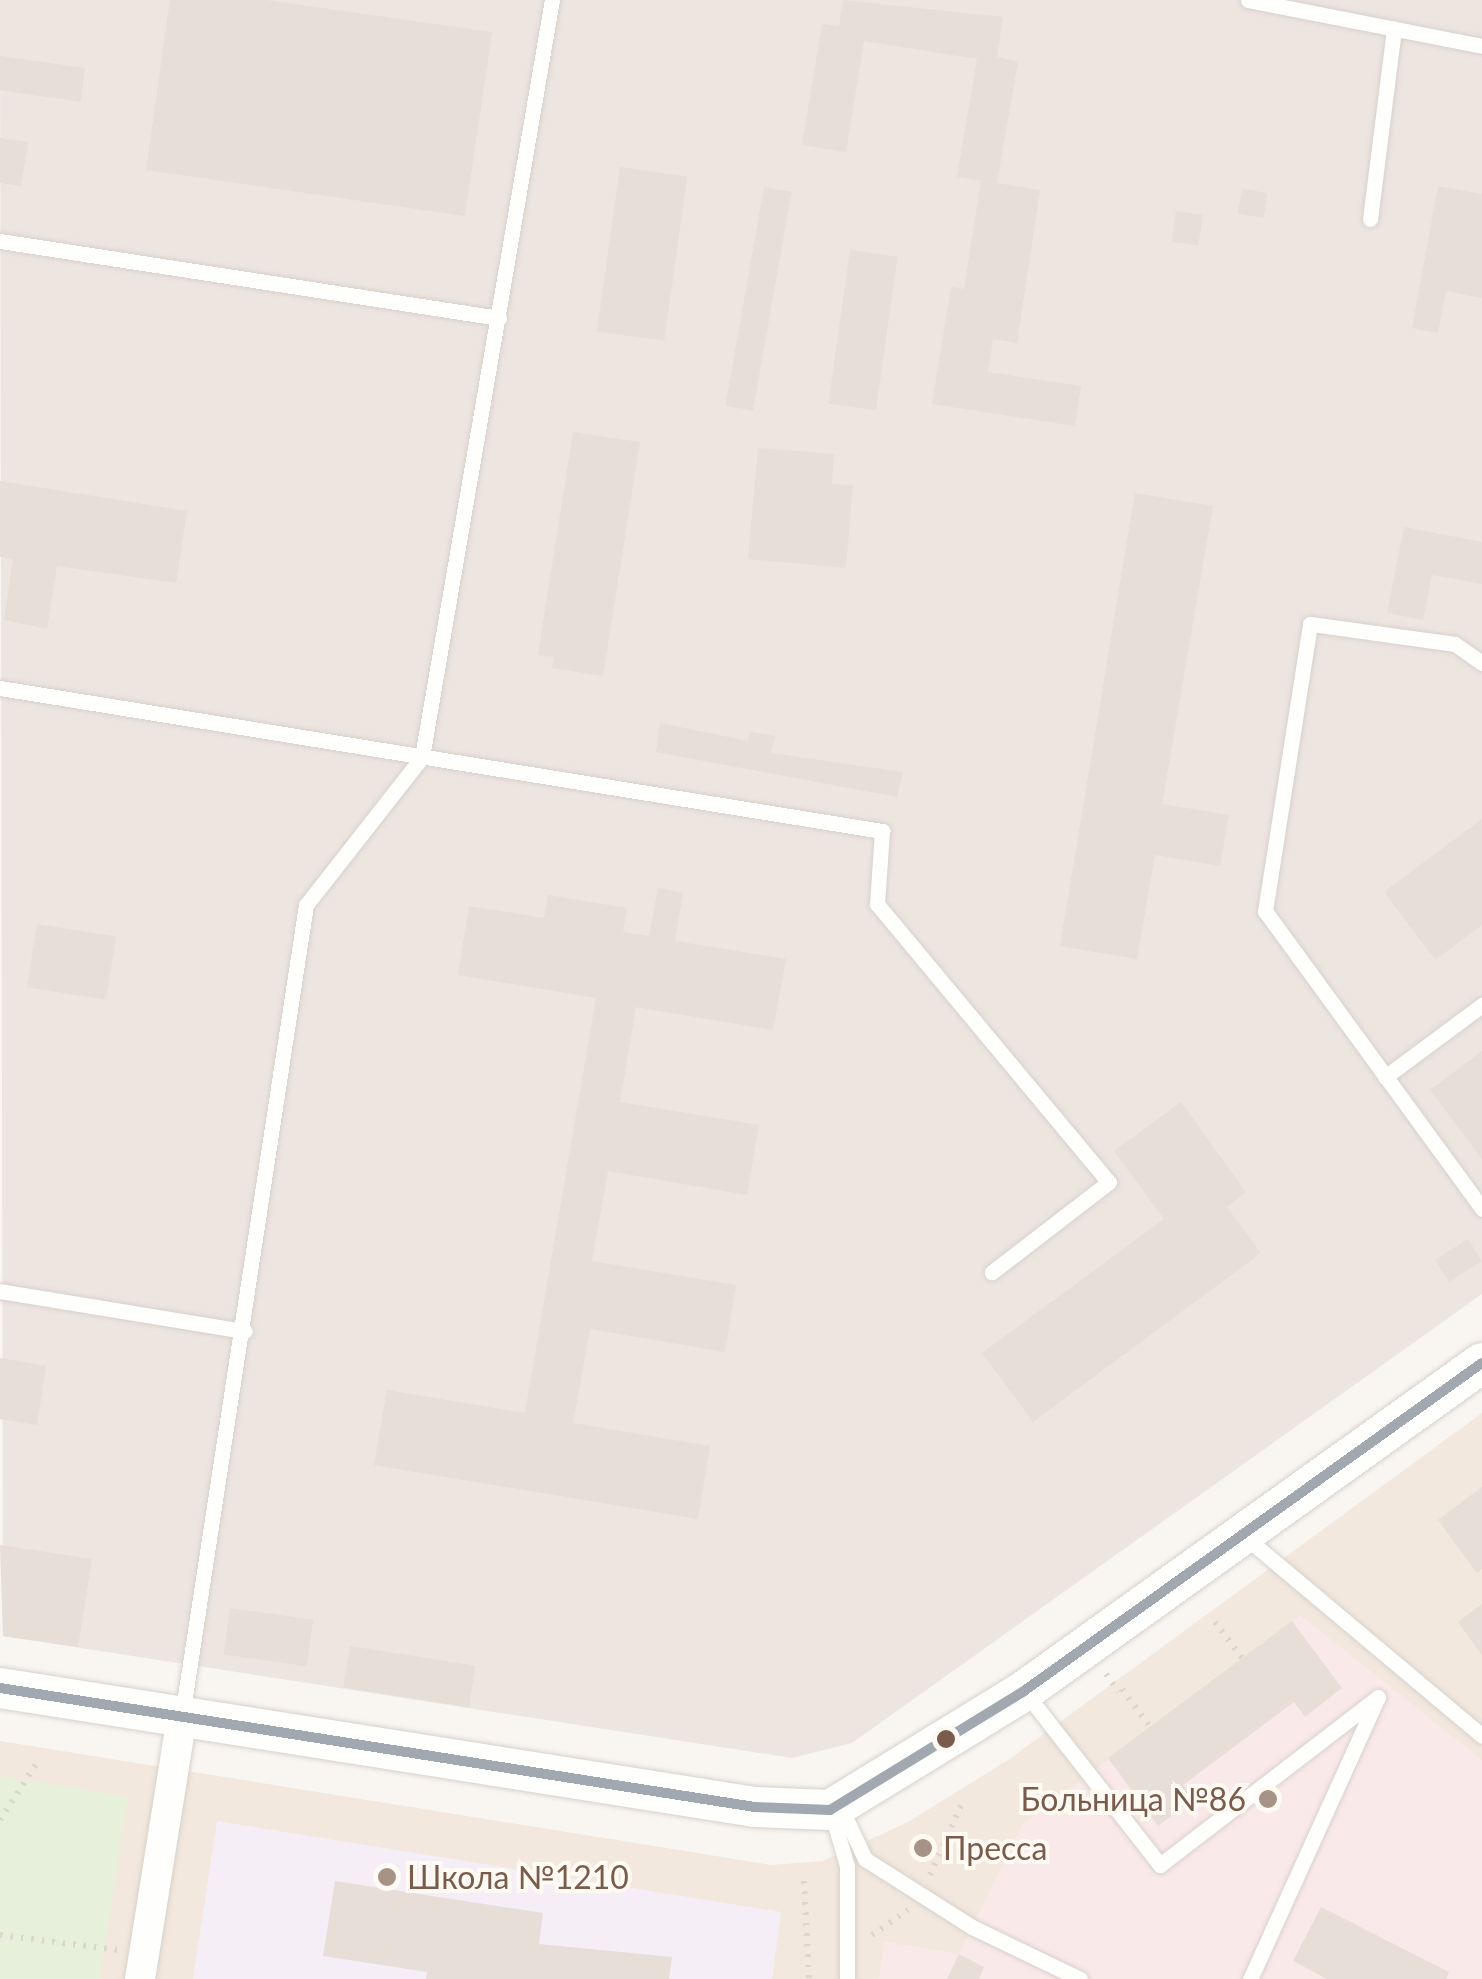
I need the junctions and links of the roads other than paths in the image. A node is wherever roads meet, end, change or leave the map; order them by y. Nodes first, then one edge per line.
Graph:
1 (552, 0) edge
2 (1248, 0) edge
3 (1394, 29) junction
4 (1482, 46) edge
5 (1370, 219) dead end
6 (0, 241) edge
7 (499, 318) junction
8 (1482, 664) edge
9 (0, 688) edge
10 (422, 757) junction
11 (1482, 1005) edge
12 (1386, 1076) junction
13 (1482, 1209) edge
14 (992, 1272) dead end
15 (0, 1291) edge
16 (244, 1331) junction
17 (1482, 1363) edge
18 (1241, 1533) junction
19 (0, 1688) edge
20 (1024, 1691) junction
21 (182, 1716) junction
22 (1482, 1736) edge
23 (835, 1808) junction
24 (142, 1966) edge
25 (847, 1979) edge
26 (1080, 1979) edge
27 (1250, 1979) edge

1 - 7 lane
2 - 3 lane
3 - 4 lane
3 - 5 lane
6 - 7 lane
7 - 10 lane
8 - 12 lane
9 - 10 lane
10 - 14 lane
10 - 16 lane
11 - 12 lane
12 - 13 lane
15 - 16 lane
16 - 21 lane
17 - 18 street
18 - 20 street
18 - 22 lane
19 - 21 street
20 - 23 street
20 - 27 lane
21 - 23 street
21 - 24 street
23 - 25 lane
23 - 26 lane

